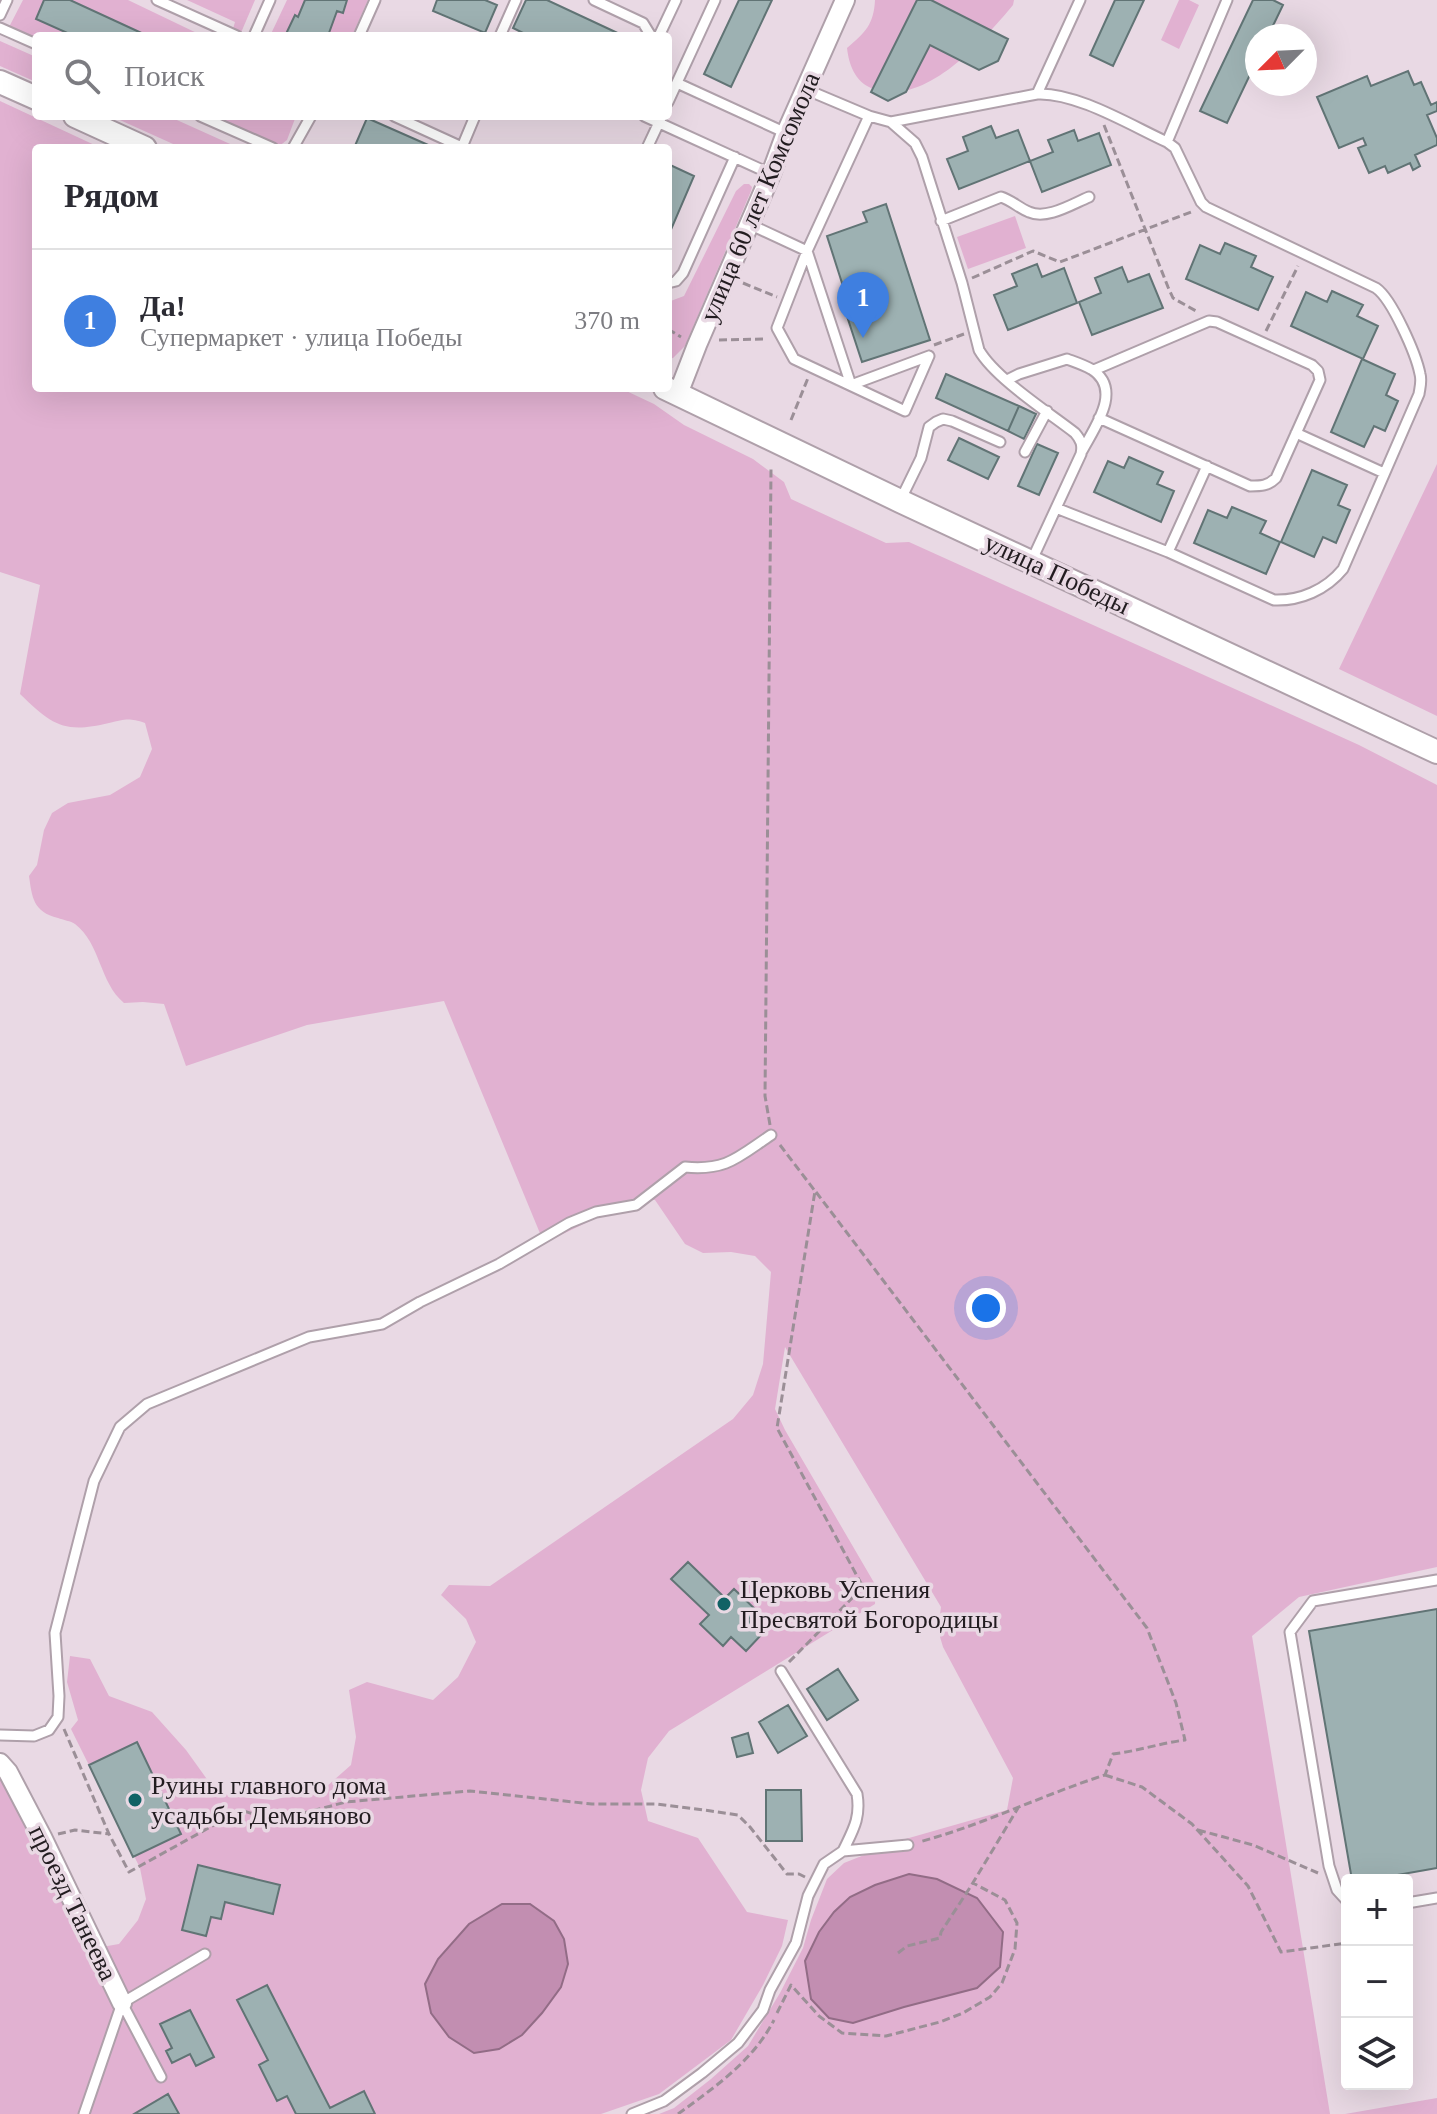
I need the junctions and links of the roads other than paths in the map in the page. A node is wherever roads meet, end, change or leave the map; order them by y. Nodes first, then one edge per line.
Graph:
1 (7, 0) edge
2 (157, 0) edge
3 (270, 0) edge
4 (375, 0) edge
5 (516, 0) edge
6 (594, 0) edge
7 (676, 0) edge
8 (715, 0) edge
9 (845, 0) edge
10 (1080, 0) edge
11 (1227, 0) edge
12 (0, 15) edge
13 (0, 28) edge
14 (228, 32) edge
15 (256, 32) edge
16 (361, 32) edge
17 (502, 32) edge
18 (649, 32) edge
19 (661, 32) edge
20 (32, 42) edge
21 (0, 82) edge
22 (677, 83) junction
23 (805, 89) junction
24 (672, 94) edge
25 (1037, 94) junction
26 (32, 96) edge
27 (869, 116) junction
28 (84, 120) edge
29 (209, 120) edge
30 (309, 120) edge
31 (403, 120) edge
32 (474, 120) edge
33 (660, 120) edge
34 (662, 120) edge
35 (891, 122) junction
36 (786, 133) junction
37 (1167, 142) junction
38 (136, 144) edge
39 (264, 144) edge
40 (295, 144) edge
41 (454, 144) edge
42 (464, 144) edge
43 (649, 144) edge
44 (735, 157) junction
45 (771, 174) junction
46 (1089, 197) dead end
47 (941, 221) junction
48 (749, 224) junction
49 (807, 251) junction
50 (672, 282) edge
51 (1094, 370) junction
52 (1007, 380) junction
53 (851, 385) junction
54 (672, 389) edge
55 (672, 391) edge
56 (1047, 411) junction
57 (1099, 418) junction
58 (1296, 433) junction
59 (1000, 442) dead end
60 (1025, 452) dead end
61 (1081, 454) junction
62 (1207, 466) junction
63 (1384, 473) junction
64 (900, 501) junction
65 (1056, 508) junction
66 (1168, 552) junction
67 (1031, 562) junction
68 (1437, 752) edge
69 (771, 1135) road end
70 (1437, 1580) edge
71 (781, 1671) road end
72 (0, 1735) edge
73 (0, 1763) edge
74 (908, 1845) road end
75 (843, 1851) junction
76 (1341, 1894) edge
77 (1437, 1898) edge
78 (1413, 1902) edge
79 (205, 1954) dead end
80 (122, 2003) junction
81 (161, 2077) dead end
82 (84, 2114) edge
83 (632, 2114) edge

1 - 12 lane
2 - 14 lane
3 - 15 lane
4 - 16 lane
5 - 17 lane
6 - 18 lane
7 - 19 lane
8 - 22 lane
9 - 23 street, улица 60 лет Комсомола
10 - 25 lane
11 - 37 lane
13 - 20 lane
21 - 26 street
22 - 24 lane
22 - 36 lane
23 - 27 lane
23 - 36 street, улица 60 лет Комсомола
25 - 35 lane
25 - 37 lane
27 - 35 lane
27 - 49 lane
28 - 38 street
29 - 39 lane
30 - 40 lane
31 - 41 lane
32 - 42 lane
33 - 43 lane
34 - 44 lane
35 - 47 lane
36 - 45 street, улица 60 лет Комсомола
37 - 63 lane
44 - 45 lane
44 - 50 lane
45 - 48 street, улица 60 лет Комсомола
46 - 47 lane
47 - 52 lane
48 - 49 lane
48 - 54 street, улица 60 лет Комсомола
49 - 53 lane
49 - 53 lane
51 - 52 lane
51 - 57 lane
51 - 58 lane
52 - 56 lane
53 - 53 lane
55 - 64 street, улица Победы
56 - 60 lane
56 - 61 lane
57 - 61 lane
57 - 62 lane
58 - 62 lane
58 - 63 lane
59 - 64 lane
61 - 65 lane
62 - 66 lane
63 - 66 lane
64 - 67 street, улица Победы
65 - 66 lane
65 - 67 lane
67 - 68 street, улица Победы
69 - 72 lane
70 - 76 lane
71 - 75 lane
73 - 80 street, проезд Танеева
74 - 75 lane
75 - 83 lane
77 - 78 lane
79 - 80 lane
80 - 81 lane
80 - 82 lane

